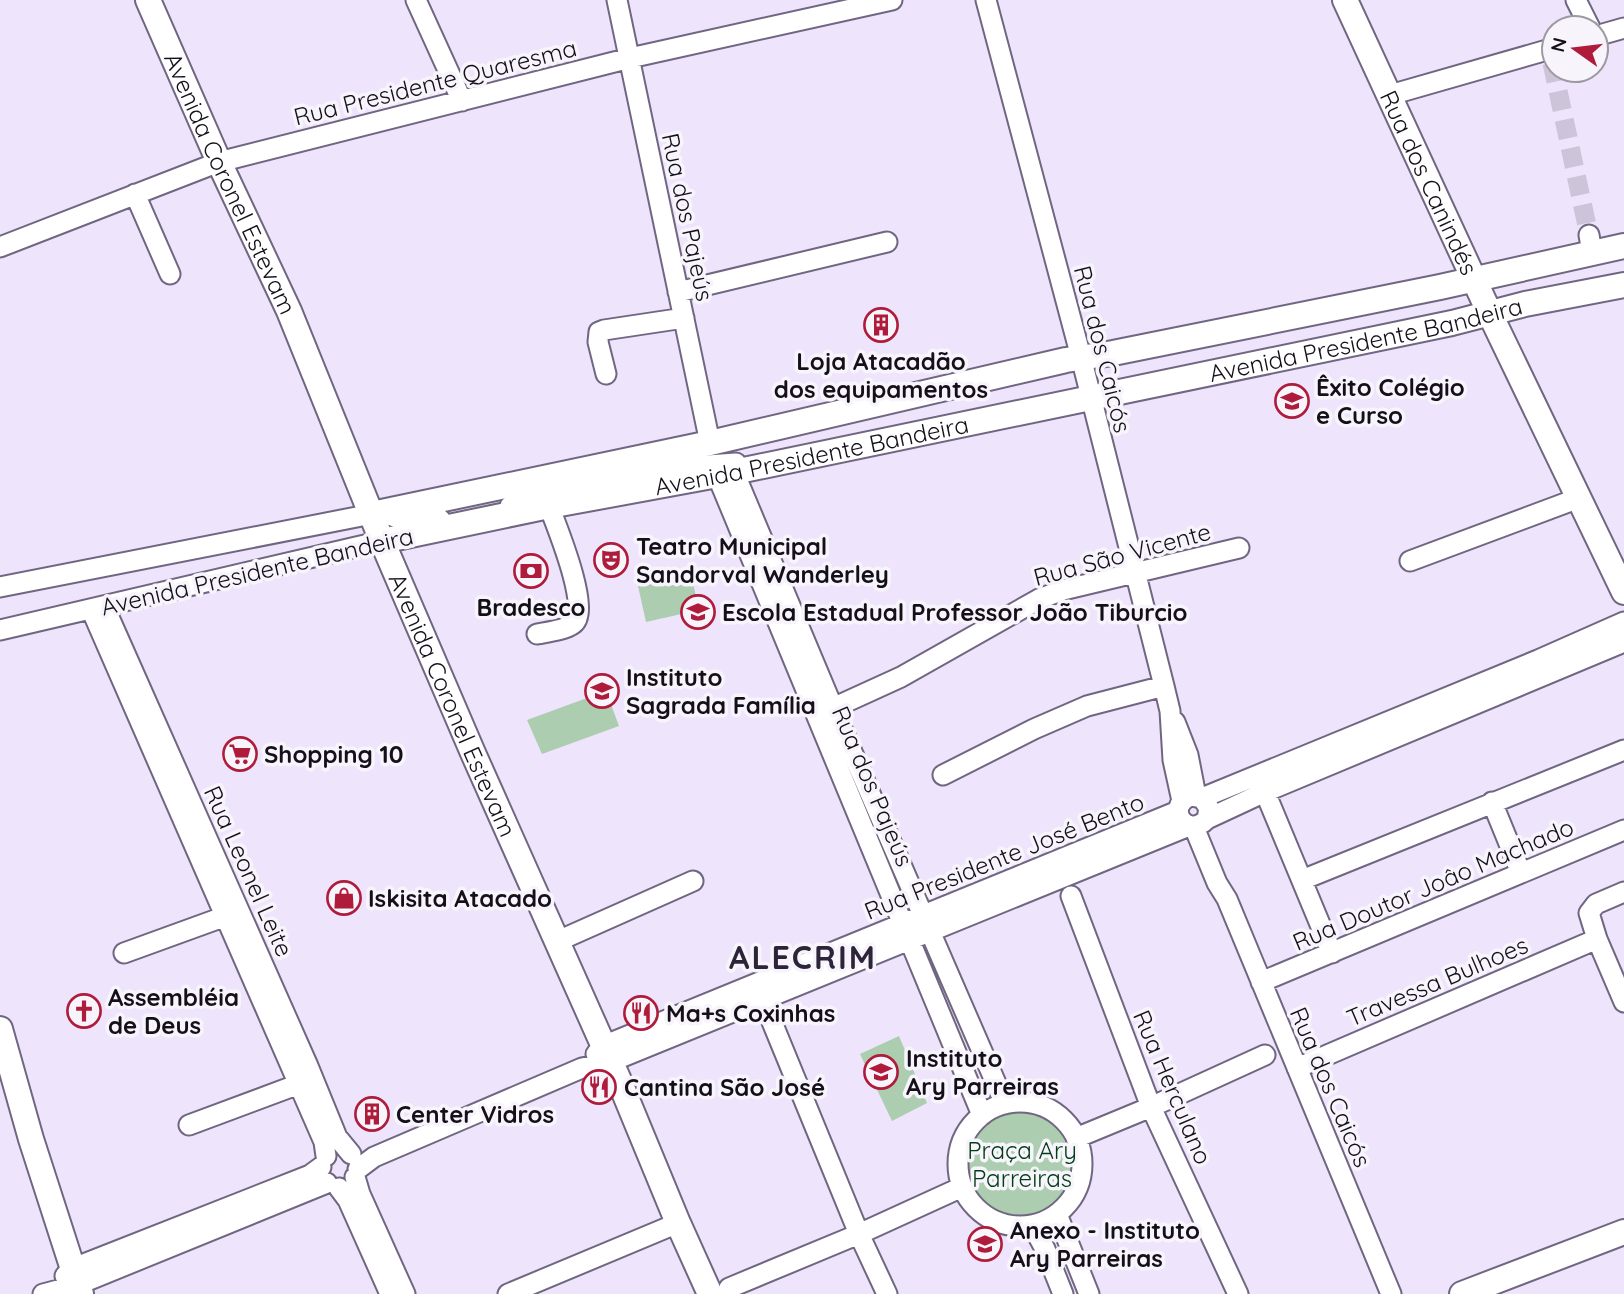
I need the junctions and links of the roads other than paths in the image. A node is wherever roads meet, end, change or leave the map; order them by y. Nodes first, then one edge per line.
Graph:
1 (148, 0) edge
2 (416, 0) edge
3 (617, 0) edge
4 (892, 0) edge
5 (986, 0) edge
6 (1345, 0) edge
7 (1540, 57) edge
8 (630, 58) junction
9 (1390, 95) junction
10 (462, 101) junction
11 (219, 162) junction
12 (135, 194) junction
13 (887, 243) dead end
14 (1624, 246) edge
15 (0, 247) edge
16 (170, 274) dead end
17 (1474, 279) junction
18 (1624, 285) edge
19 (678, 292) junction
20 (1490, 314) junction
21 (684, 318) junction
22 (1252, 325) junction
23 (1081, 357) junction
24 (1259, 362) junction
25 (606, 374) dead end
26 (1090, 398) junction
27 (710, 443) junction
28 (761, 466) junction
29 (726, 474) junction
30 (1579, 498) junction
31 (549, 506) junction
32 (377, 513) junction
33 (382, 541) junction
34 (1240, 548) dead end
35 (1410, 561) dead end
36 (1134, 572) junction
37 (0, 587) edge
38 (1624, 592) edge
39 (98, 608) junction
40 (1624, 622) edge
41 (0, 630) edge
42 (537, 634) dead end
43 (1624, 642) edge
44 (1541, 668) junction
45 (1164, 686) junction
46 (833, 708) junction
47 (1624, 750) edge
48 (1322, 758) junction
49 (943, 775) dead end
50 (1265, 792) junction
51 (1492, 802) junction
52 (1194, 812) junction
53 (1624, 830) edge
54 (209, 859) junction
55 (1521, 873) junction
56 (1302, 880) junction
57 (694, 881) dead end
58 (1624, 892) edge
59 (1071, 896) dead end
60 (226, 916) junction
61 (927, 924) junction
62 (907, 933) junction
63 (1597, 939) junction
64 (558, 940) junction
65 (124, 953) dead end
66 (1332, 953) junction
67 (262, 981) junction
68 (1261, 982) junction
69 (1624, 1002) edge
70 (772, 1022) dead end
71 (1, 1033) edge
72 (607, 1054) junction
73 (1265, 1055) dead end
74 (1297, 1068) junction
75 (299, 1084) junction
76 (1005, 1104) junction
77 (1151, 1107) junction
78 (982, 1115) junction
79 (189, 1125) dead end
80 (1076, 1138) junction
81 (345, 1168) junction
82 (962, 1187) junction
83 (1057, 1214) junction
84 (678, 1223) junction
85 (1032, 1225) junction
86 (1624, 1232) edge
87 (859, 1234) junction
88 (1065, 1237) junction
89 (1045, 1249) junction
90 (77, 1283) edge
91 (720, 1291) edge
92 (48, 1292) edge
93 (390, 1294) edge
94 (405, 1294) edge
95 (508, 1294) edge
96 (887, 1294) edge
97 (1063, 1294) edge
98 (1089, 1294) edge
99 (1238, 1294) edge
100 (1391, 1294) edge
101 (1462, 1294) edge

1 - 11 main road, Avenida Coronel Estevam
2 - 10 street
3 - 8 street, Rua dos Pajeús
4 - 8 street, Rua Presidente Quaresma
5 - 23 street, Rua dos Caicós
6 - 9 main road, Rua dos Canindés
7 - 9 street
8 - 10 street, Rua Presidente Quaresma
8 - 19 street, Rua dos Pajeús
9 - 17 main road, Rua dos Canindés
10 - 11 street, Rua Presidente Quaresma
11 - 12 street, Rua Presidente Quaresma
11 - 32 main road, Avenida Coronel Estevam
12 - 15 street, Rua Presidente Quaresma
12 - 16 street
13 - 19 street
14 - 17 main road, Avenida Presidente Bandeira
17 - 20 main road, Rua dos Canindés
17 - 22 main road, Avenida Presidente Bandeira
18 - 20 main road, Avenida Presidente Bandeira
19 - 21 street, Rua dos Pajeús
20 - 24 main road, Avenida Presidente Bandeira
20 - 30 main road, Rua dos Canindés
21 - 25 street
21 - 27 street, Rua dos Pajeús
22 - 23 main road, Avenida Presidente Bandeira
22 - 24 main road
23 - 26 street, Rua dos Caicós
23 - 27 main road, Avenida Presidente Bandeira
24 - 26 main road, Avenida Presidente Bandeira
26 - 28 main road, Avenida Presidente Bandeira
26 - 36 street, Rua dos Caicós
27 - 32 main road, Avenida Presidente Bandeira
28 - 29 main road, Avenida Presidente Bandeira
28 - 31 street
29 - 31 main road, Avenida Presidente Bandeira
29 - 46 street, Rua dos Pajeús
29 - 62 street, Rua dos Pajeús
30 - 35 street
30 - 38 main road, Rua dos Canindés
31 - 33 main road, Avenida Presidente Bandeira
31 - 42 street
32 - 33 main road, Avenida Coronel Estevam
32 - 37 street, Avenida Presidente Bandeira
33 - 39 street, Avenida Presidente Bandeira
33 - 64 main road, Avenida Coronel Estevam
34 - 36 street, Rua São Vicente
36 - 45 street, Rua dos Caicós
36 - 46 street, Rua São Vicente
39 - 41 street, Avenida Presidente Bandeira
39 - 54 street, Rua Leonel Leite
40 - 44 street, Rua Presidente José Bento
43 - 44 street, Rua Presidente José Bento
44 - 48 street, Rua Presidente José Bento
45 - 49 street
45 - 52 street, Rua dos Caicós
46 - 61 street, Rua dos Pajeús
47 - 51 street
48 - 50 street, Rua Presidente José Bento
48 - 52 street, Rua Presidente José Bento
50 - 52 street, Rua Presidente José Bento
50 - 56 street
51 - 55 street
51 - 56 street
52 - 61 street, Rua Presidente José Bento
52 - 68 street, Rua dos Caicós
53 - 55 street, Rua Doutor Joâo Machado
54 - 60 street, Rua Leonel Leite
54 - 67 street, Rua Leonel Leite
55 - 66 street, Rua Doutor Joâo Machado
56 - 66 street
57 - 64 street
58 - 63 street
59 - 77 street, Rua Herculano
60 - 65 street
60 - 67 street, Rua Leonel Leite
61 - 62 street, Rua Presidente José Bento
61 - 76 street, Rua dos Pajeús
62 - 72 street, Rua Presidente José Bento
62 - 78 street, Rua dos Pajeús
63 - 69 street
63 - 74 street, Travessa Bulhoes
64 - 72 main road, Avenida Coronel Estevam
66 - 68 street, Rua Doutor Joâo Machado
67 - 75 street, Rua Leonel Leite
67 - 81 street, Rua Leonel Leite
68 - 74 street, Rua dos Caicós
70 - 87 street
71 - 90 main road
72 - 81 street, Rua Presidente José Bento
72 - 84 main road, Avenida Coronel Estevam
73 - 77 street
74 - 100 street, Rua dos Caicós
75 - 79 street
75 - 81 street, Rua Leonel Leite
76 - 78 street
76 - 80 street
77 - 80 street
77 - 99 street, Rua Herculano
78 - 82 street
80 - 83 street
81 - 90 street, Rua Presidente José Bento
81 - 93 street
81 - 94 street
82 - 85 street
82 - 87 street
83 - 85 street
83 - 88 street
84 - 91 main road, Avenida Coronel Estevam
84 - 95 street
85 - 89 street
86 - 101 main road
87 - 91 street
87 - 96 street
88 - 89 street
88 - 98 street
89 - 97 street
90 - 92 street, Rua Presidente José Bento

